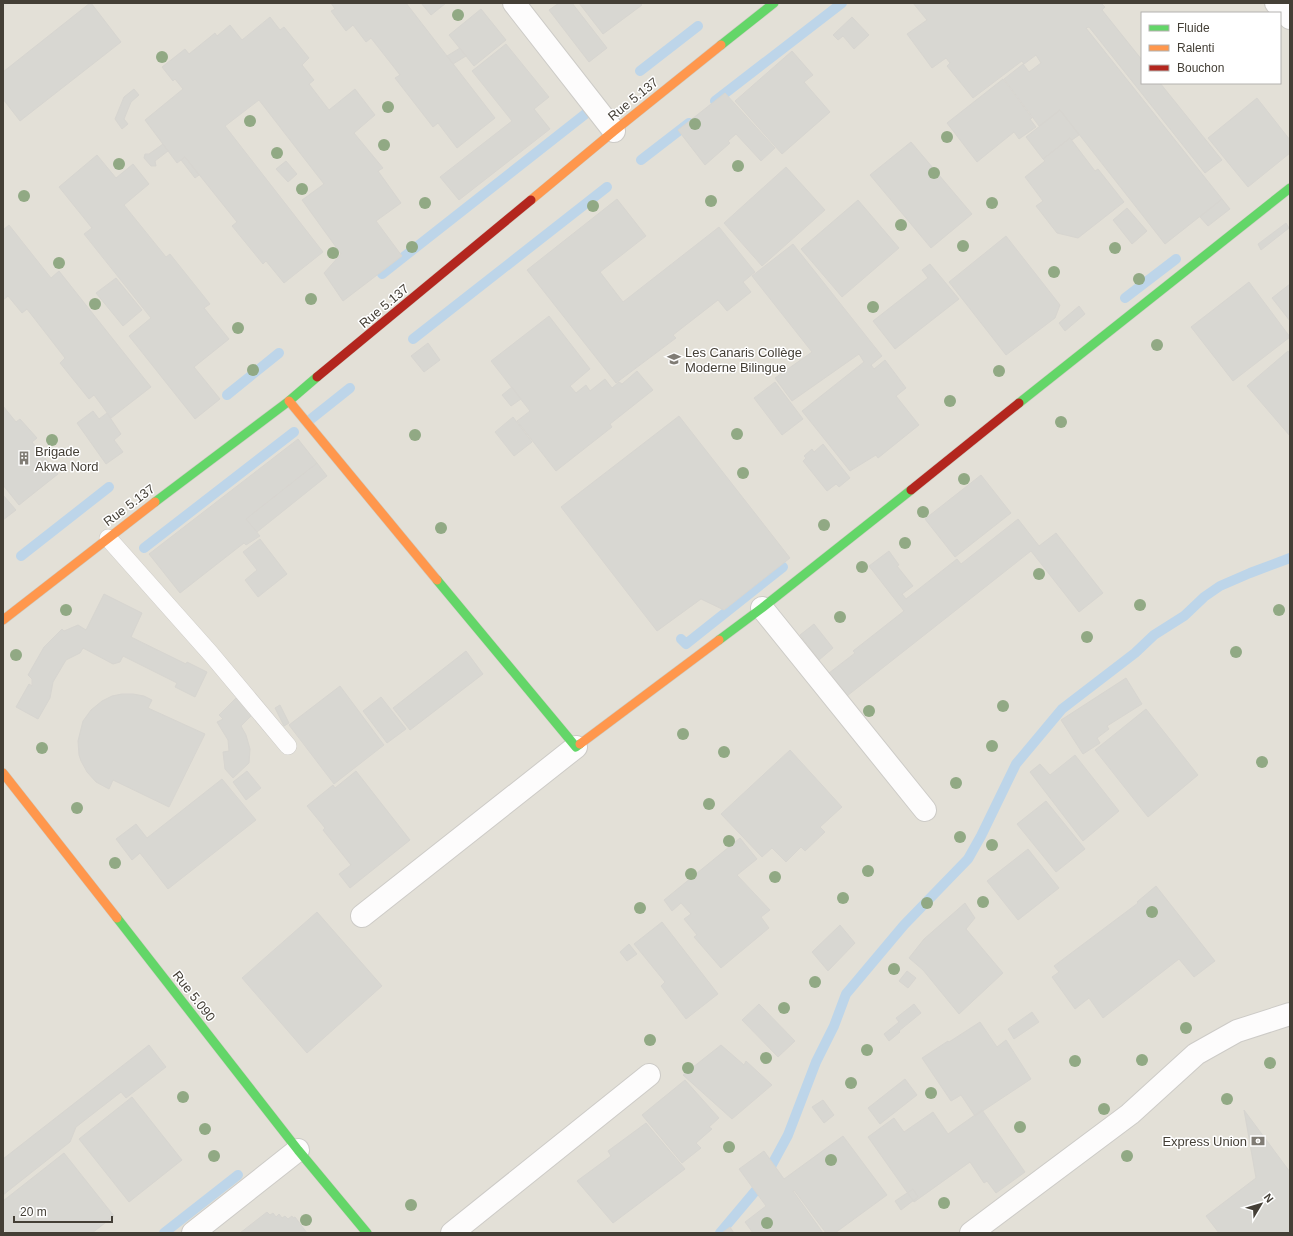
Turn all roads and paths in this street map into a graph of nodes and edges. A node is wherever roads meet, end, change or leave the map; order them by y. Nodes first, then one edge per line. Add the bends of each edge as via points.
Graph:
1 (514, 3) edge
2 (774, 3) edge
3 (1276, 3) edge
4 (1290, 18) edge
5 (614, 131) junction
6 (1290, 188) edge
7 (289, 401) junction
8 (108, 538) junction
9 (762, 608) junction
10 (3, 620) edge
11 (288, 746) dead end
12 (576, 747) junction
13 (3, 773) edge
14 (925, 810) dead end
15 (362, 916) dead end
16 (1290, 1014) edge
17 (649, 1075) dead end
18 (298, 1150) junction
19 (193, 1233) edge
20 (368, 1233) edge
21 (452, 1233) edge
22 (971, 1233) edge

1 - 5 street
2 - 5 street, Rue 5.137
3 - 4 street
5 - 7 street, Rue 5.137
6 - 9 street
7 - 8 street, Rue 5.137
7 - 12 street
8 - 10 street, Rue 5.137
8 - 11 lane
9 - 12 street
9 - 14 street
12 - 15 street
13 - 18 street, Rue 5.090
16 - 22 street via 1237,1031 1196,1054 1130,1114
17 - 21 street
18 - 19 street
18 - 20 street, Rue 5.090

